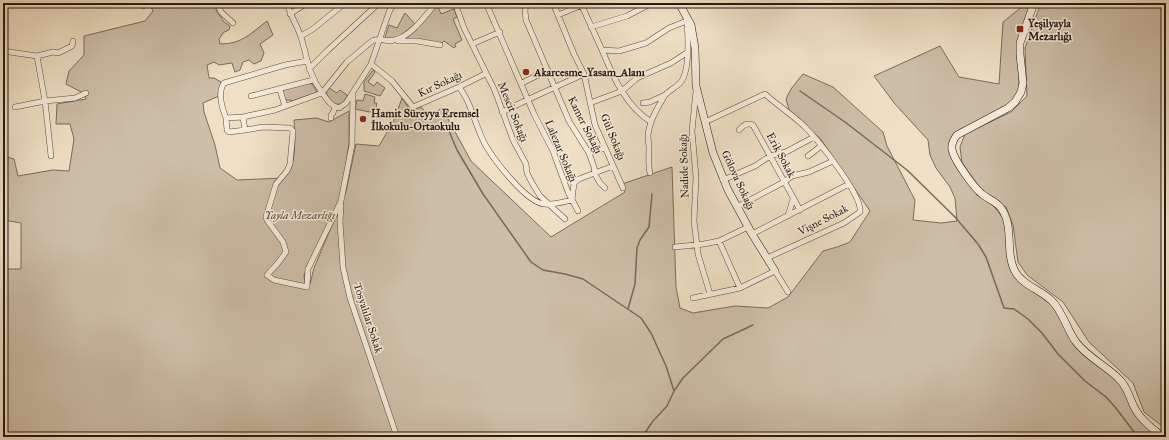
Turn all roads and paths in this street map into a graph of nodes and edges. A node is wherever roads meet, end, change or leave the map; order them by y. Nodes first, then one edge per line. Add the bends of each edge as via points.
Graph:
1 (221, 3) edge
2 (287, 3) edge
3 (307, 3) edge
4 (334, 3) edge
5 (345, 3) edge
6 (379, 3) edge
7 (394, 3) edge
8 (436, 3) edge
9 (455, 3) edge
10 (486, 3) edge
11 (526, 3) edge
12 (553, 3) edge
13 (587, 3) edge
14 (652, 3) edge
15 (679, 3) edge
16 (1034, 3) edge
17 (582, 6) junction
18 (338, 8) junction
19 (290, 14) junction
20 (558, 15) junction
21 (688, 20) junction
22 (233, 23) dead end
23 (591, 27) junction
24 (500, 32) junction
25 (301, 36) junction
26 (380, 39) junction
27 (73, 41) dead end
28 (393, 41) junction
29 (472, 44) junction
30 (440, 46) dead end
31 (602, 50) junction
32 (3, 51) edge
33 (688, 52) junction
34 (37, 56) junction
35 (307, 61) junction
36 (372, 64) junction
37 (309, 69) junction
38 (548, 70) junction
39 (486, 74) junction
40 (584, 74) junction
41 (313, 80) junction
42 (522, 83) junction
43 (696, 86) junction
44 (459, 87) junction
45 (555, 87) junction
46 (280, 90) junction
47 (622, 91) junction
48 (353, 92) junction
49 (86, 93) dead end
50 (322, 93) junction
51 (665, 95) junction
52 (251, 96) dead end
53 (529, 99) junction
54 (45, 101) junction
55 (643, 103) dead end
56 (590, 104) junction
57 (285, 106) junction
58 (15, 107) dead end
59 (335, 107) junction
60 (502, 112) junction
61 (243, 117) junction
62 (226, 118) junction
63 (331, 118) dead end
64 (651, 122) junction
65 (705, 122) junction
66 (245, 130) junction
67 (739, 130) dead end
68 (814, 137) junction
69 (821, 146) junction
70 (605, 148) junction
71 (589, 153) junction
72 (51, 156) dead end
73 (770, 156) junction
74 (808, 156) dead end
75 (833, 161) junction
76 (613, 166) junction
77 (650, 173) dead end
78 (595, 174) junction
79 (723, 180) junction
80 (784, 182) junction
81 (849, 184) junction
82 (605, 188) dead end
83 (623, 188) dead end
84 (793, 199) junction
85 (572, 200) junction
86 (341, 201) junction
87 (548, 203) junction
88 (737, 207) junction
89 (800, 210) junction
90 (578, 211) dead end
91 (788, 216) junction
92 (565, 219) dead end
93 (748, 227) junction
94 (752, 234) junction
95 (719, 241) junction
96 (696, 245) junction
97 (675, 247) dead end
98 (767, 258) junction
99 (775, 271) junction
100 (740, 288) junction
101 (788, 292) dead end
102 (710, 294) junction
103 (693, 298) dead end
104 (397, 437) edge
105 (1163, 437) edge

1 - 22 street via 221,12
2 - 19 street
3 - 19 street
4 - 18 street
5 - 18 street
6 - 37 street
7 - 26 street
8 - 28 street via 407,34
9 - 29 street, Mescit Sokağı
10 - 24 street, Lalezar Sokağı
11 - 38 street, Kamer Sokağı via 526,20
12 - 20 street, Gül Sokağı
13 - 17 street
14 - 23 street via 627,16
15 - 21 main road, Gölova Sokağı
16 - 105 main road via 1020,43 1023,83 1021,92 1008,108 957,135 951,148 976,189 1001,208 1008,223 1012,265 1016,273 1052,301 1077,343 1120,380 1137,413
17 - 20 street
17 - 23 street
18 - 25 street
19 - 25 street
20 - 40 street, Gül Sokağı
21 - 31 street via 669,28 646,43 619,51
21 - 33 street
21 - 43 main road, Gölova Sokağı via 695,48
23 - 31 street
24 - 29 street
24 - 42 street, Lalezar Sokağı
25 - 35 street
26 - 28 street
26 - 36 street
26 - 50 street via 372,40 347,62
27 - 34 street via 72,46 63,51
28 - 30 street via 417,41
29 - 39 street, Mescit Sokağı
31 - 47 street
32 - 34 street
33 - 47 street via 671,63 637,78
33 - 51 street via 682,80
34 - 54 street
35 - 37 street
35 - 62 street via 224,83 221,106
36 - 44 street, Kır Sokağı via 392,81 413,107
36 - 48 street
37 - 41 street
38 - 42 street
38 - 45 street, Kamer Sokağı
39 - 44 street, Kır Sokağı
39 - 60 street, Mescit Sokağı
40 - 45 street
40 - 56 street, Gül Sokağı
41 - 46 street
41 - 50 street
42 - 53 street, Lalezar Sokağı
43 - 65 main road, Gölova Sokağı
43 - 96 street, Nadide Sokağı via 692,131 696,177
44 - 87 street via 485,145 493,156 522,191 532,199
45 - 53 street
45 - 71 street, Kamer Sokağı via 569,121
46 - 52 street
46 - 57 street
47 - 56 street
47 - 64 street via 642,117
48 - 59 street via 343,106
48 - 86 street via 352,145
49 - 54 street via 76,98
50 - 57 street
50 - 59 street
51 - 55 street
51 - 64 street
53 - 60 street
53 - 85 street, Lalezar Sokağı
54 - 58 street
54 - 72 street
56 - 70 street, Gül Sokağı via 594,125
57 - 61 street
59 - 63 street
60 - 87 street, Mescit Sokağı via 532,183
61 - 62 street
61 - 66 street
62 - 66 street via 229,132
64 - 77 street via 648,136
65 - 68 street via 765,94
65 - 79 main road, Gölova Sokağı
66 - 86 street via 263,127 290,128 293,132 290,164 276,184 266,217 283,242 286,252 267,275 274,280 306,288 308,270
67 - 73 street, Erik Sokak via 746,124 753,125
68 - 69 street
68 - 73 street via 786,152
69 - 74 street
69 - 75 street
70 - 71 street
70 - 76 street, Gül Sokağı
71 - 78 street, Kamer Sokağı
73 - 79 street via 755,166
73 - 80 street, Erik Sokak
75 - 80 street via 809,172 792,176
75 - 81 street
76 - 78 street
76 - 83 street, Gül Sokağı
78 - 82 street, Kamer Sokağı
78 - 85 street via 583,177 574,184
79 - 88 main road, Gölova Sokağı
80 - 84 street, Erik Sokak
80 - 88 street
81 - 89 street
81 - 98 street, Vişne Sokak via 861,207 860,212 844,223
84 - 89 street, Erik Sokak
84 - 91 street
85 - 87 street
85 - 90 street, Lalezar Sokağı
86 - 104 street, Tosyalılar Sokak via 343,267 350,298
87 - 92 street, Mescit Sokağı
88 - 93 main road, Gölova Sokağı
89 - 91 street
91 - 94 street
93 - 94 main road, Gölova Sokağı
93 - 95 street
94 - 98 main road, Gölova Sokağı
95 - 96 street
95 - 100 street
96 - 97 street
96 - 102 street, Nadide Sokağı
98 - 99 main road, Gölova Sokağı
99 - 100 street
99 - 101 street, Gölova Sokağı
100 - 102 street
102 - 103 street

